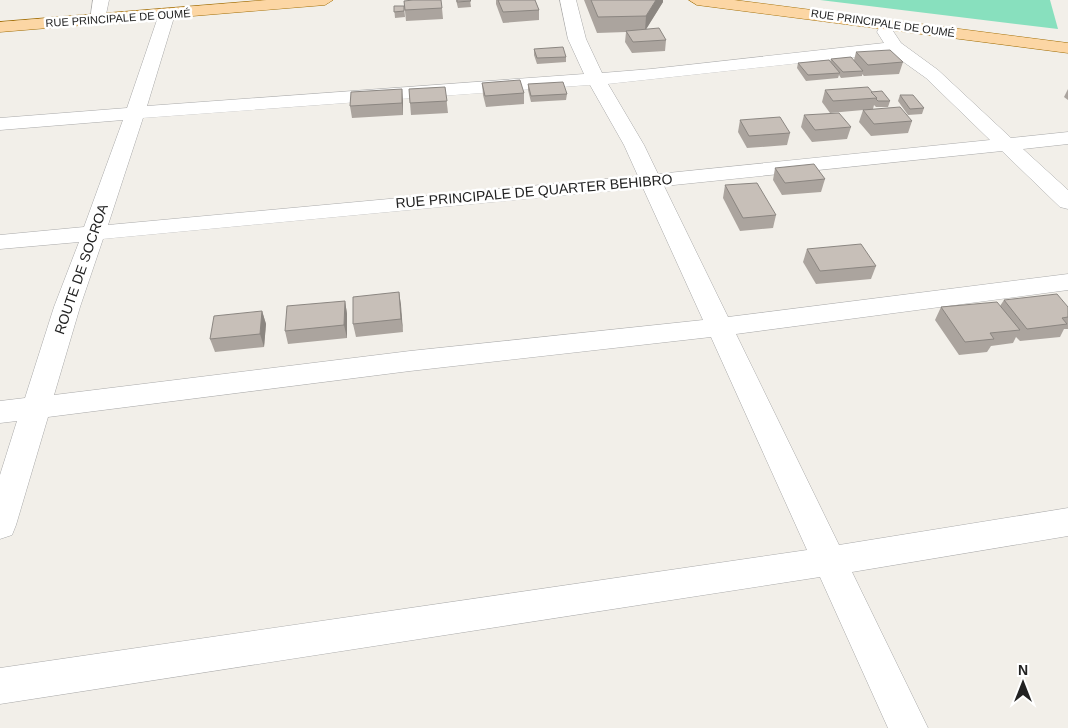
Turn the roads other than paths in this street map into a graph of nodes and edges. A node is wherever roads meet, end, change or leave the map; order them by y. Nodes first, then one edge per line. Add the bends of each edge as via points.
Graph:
1 (102, 0) edge
2 (325, 0) edge
3 (568, 0) edge
4 (697, 0) edge
5 (167, 14) junction
6 (98, 20) junction
7 (882, 23) junction
8 (0, 27) edge
9 (895, 47) junction
10 (1068, 48) edge
11 (594, 78) junction
12 (134, 114) junction
13 (0, 124) edge
14 (1068, 138) edge
15 (1009, 144) junction
16 (651, 181) junction
17 (1068, 202) edge
18 (93, 233) junction
19 (0, 242) edge
20 (1068, 282) edge
21 (721, 326) junction
22 (36, 408) junction
23 (0, 412) edge
24 (1068, 522) edge
25 (0, 525) edge
26 (831, 561) junction
27 (0, 686) edge
28 (908, 728) edge

1 - 6 street
2 - 5 main road, RUE PRINCIPALE DE OUMÉ
3 - 11 street via 578,43
4 - 7 main road, RUE PRINCIPALE DE OUMÉ
5 - 6 main road, RUE PRINCIPALE DE OUMÉ
5 - 12 street, ROUTE DE SOCROA
6 - 8 main road, RUE PRINCIPALE DE OUMÉ
7 - 9 street via 888,40
7 - 10 main road, RUE PRINCIPALE DE OUMÉ
9 - 11 street via 689,72
9 - 15 street via 932,74
11 - 12 street via 276,100
11 - 16 street via 614,107
12 - 13 street
12 - 18 street, ROUTE DE SOCROA
14 - 15 street, RUE PRINCIPALE DE QUARTER BEHIBRO
15 - 16 street, RUE PRINCIPALE DE QUARTER BEHIBRO
15 - 17 street
16 - 18 street, RUE PRINCIPALE DE QUARTER BEHIBRO
16 - 21 street
18 - 19 street, RUE PRINCIPALE DE QUARTER BEHIBRO
18 - 22 street, ROUTE DE SOCROA
20 - 21 street
21 - 22 street via 410,360
21 - 26 street
22 - 23 street
22 - 25 street, ROUTE DE SOCROA
24 - 26 street
26 - 27 street
26 - 28 street

